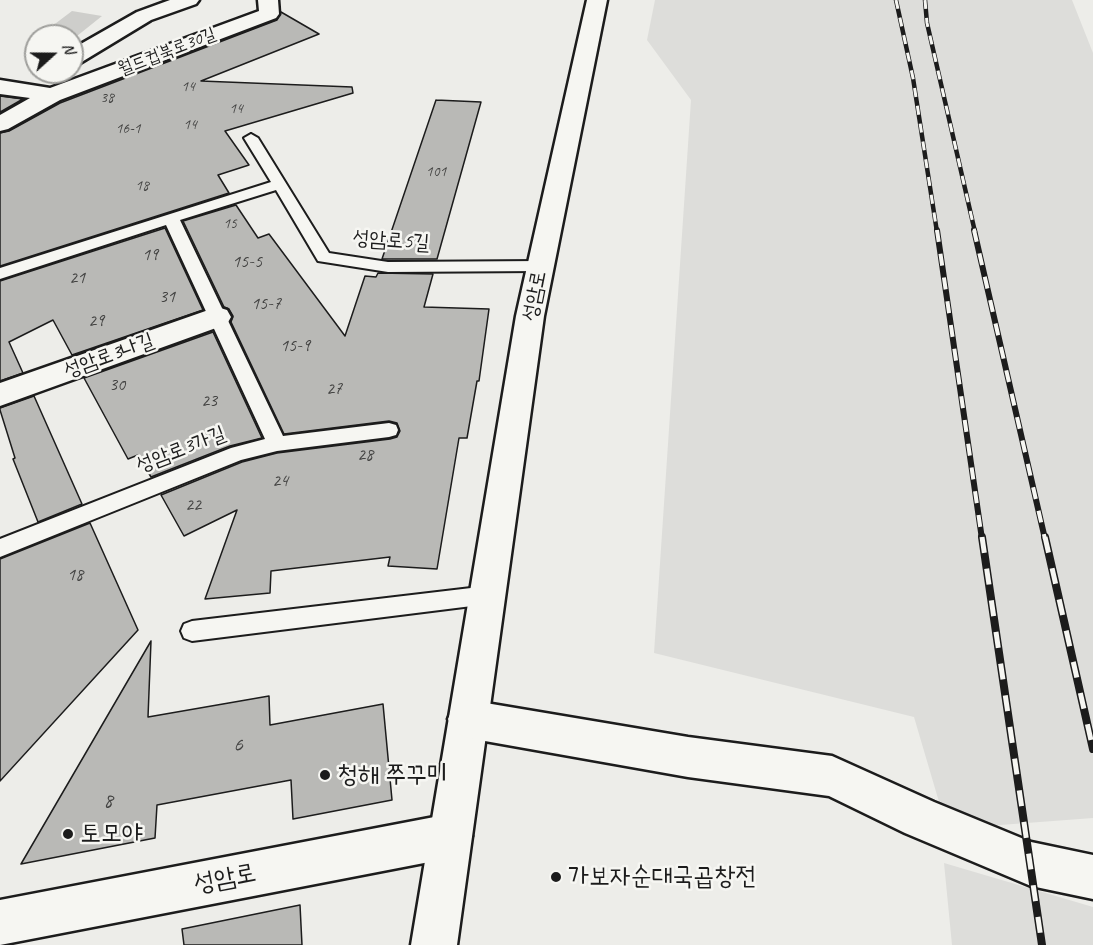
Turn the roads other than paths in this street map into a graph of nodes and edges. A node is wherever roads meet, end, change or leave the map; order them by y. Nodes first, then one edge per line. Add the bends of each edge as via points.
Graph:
1 (189, 0) edge
2 (268, 0) edge
3 (597, 0) edge
4 (84, 51) edge
5 (24, 82) edge
6 (10, 88) edge
7 (52, 95) junction
8 (0, 124) edge
9 (251, 138) dead end
10 (280, 184) junction
11 (171, 218) junction
12 (540, 267) junction
13 (0, 274) edge
14 (217, 317) junction
15 (0, 395) edge
16 (389, 430) dead end
17 (277, 444) junction
18 (0, 548) edge
19 (488, 595) junction
20 (192, 632) dead end
21 (468, 719) junction
22 (450, 836) junction
23 (1093, 877) edge
24 (0, 923) edge
25 (434, 945) edge

1 - 4 main road via 144,16
2 - 7 main road, 월드컵북로30길 via 268,14
3 - 12 main road, 성암로
5 - 6 main road
6 - 7 main road, 월드컵북로30길
7 - 8 main road, 월드컵북로30길
9 - 10 lane, 성암로5길
10 - 11 lane
10 - 12 lane, 성암로5길 via 324,257 388,267
11 - 13 lane
11 - 14 lane
12 - 19 main road, 성암로
14 - 15 main road, 성암로3나길
14 - 17 lane
16 - 17 lane, 성암로3가길
17 - 18 lane, 성암로3가길 via 238,453
19 - 20 lane
19 - 21 main road, 성암로
21 - 22 main road, 성암로
21 - 23 main road via 688,758 832,776 1031,864
22 - 24 main road, 성암로
22 - 25 main road, 성암로

